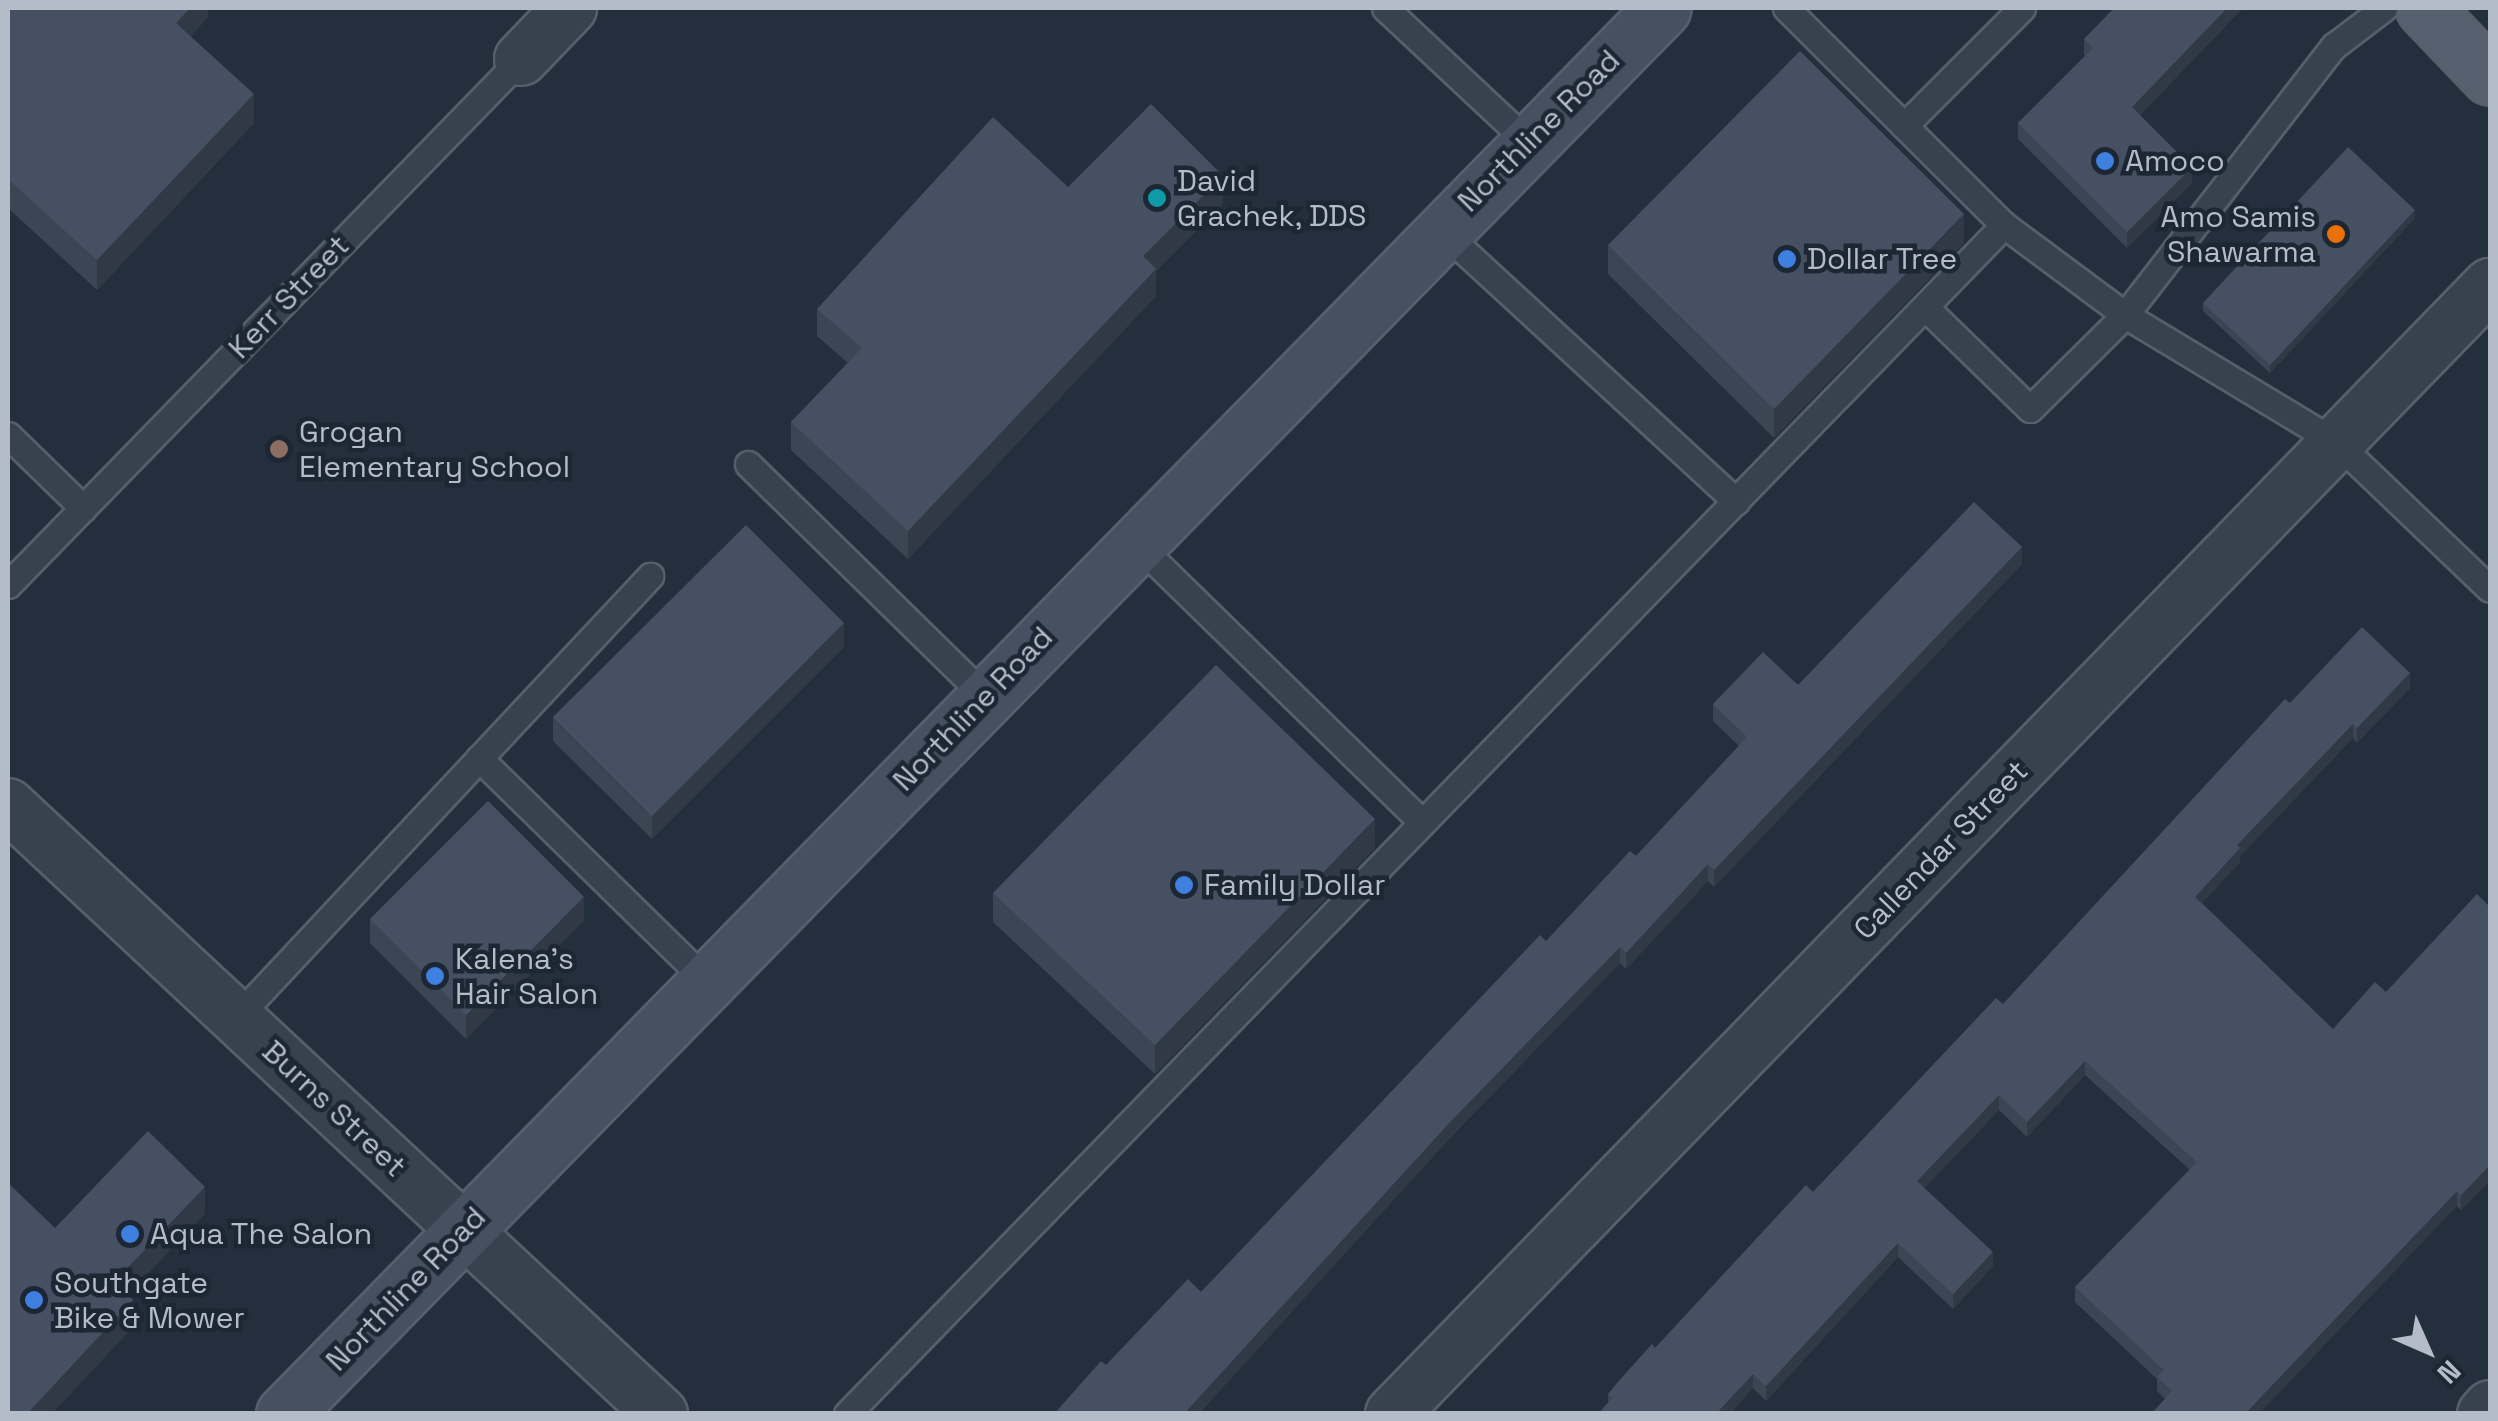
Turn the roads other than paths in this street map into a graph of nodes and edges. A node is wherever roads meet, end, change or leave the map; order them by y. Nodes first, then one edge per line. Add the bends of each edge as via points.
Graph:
1 (570, 8) edge
2 (1385, 8) edge
3 (1663, 8) edge
4 (1786, 8) edge
5 (2022, 8) edge
6 (2384, 8) edge
7 (2424, 8) edge
8 (521, 59) joint
9 (2490, 77) edge
10 (1904, 126) junction
11 (1528, 142) junction
12 (2004, 225) junction
13 (1441, 230) junction
14 (2490, 286) edge
15 (1925, 308) junction
16 (2125, 316) junction
17 (8, 435) edge
18 (2337, 444) junction
19 (748, 464) dead end
20 (1736, 500) junction
21 (83, 508) junction
22 (1136, 543) junction
23 (650, 576) dead end
24 (8, 585) edge
25 (2490, 589) edge
26 (985, 696) junction
27 (478, 758) junction
28 (8, 805) edge
29 (1422, 822) junction
30 (707, 981) junction
31 (236, 1018) junction
32 (464, 1230) junction
33 (2490, 1407) edge
34 (284, 1414) edge
35 (662, 1414) edge
36 (847, 1414) edge
37 (1392, 1414) edge
38 (2484, 1414) edge

1 - 8 street, Kerr Street
2 - 11 lane
3 - 11 main road, Northline Road
4 - 10 lane
5 - 10 lane
6 - 16 lane via 2334,46
7 - 9 main road
8 - 21 lane, Kerr Street
10 - 12 lane
11 - 13 main road, Northline Road
12 - 15 lane
12 - 16 lane
13 - 20 lane
13 - 22 main road, Northline Road
14 - 18 street, Callendar Street
15 - 16 lane via 2030,409
15 - 20 lane
16 - 18 lane
17 - 21 lane
18 - 25 lane
18 - 37 street, Callendar Street
19 - 26 lane
20 - 29 lane
21 - 24 lane, Kerr Street
22 - 26 main road, Northline Road
22 - 29 lane
23 - 27 lane
26 - 30 main road, Northline Road
27 - 30 lane
27 - 31 lane
28 - 31 street, Burns Street
29 - 36 lane
30 - 32 main road, Northline Road
31 - 32 street, Burns Street
32 - 34 main road, Northline Road
32 - 35 street, Burns Street
33 - 38 street

